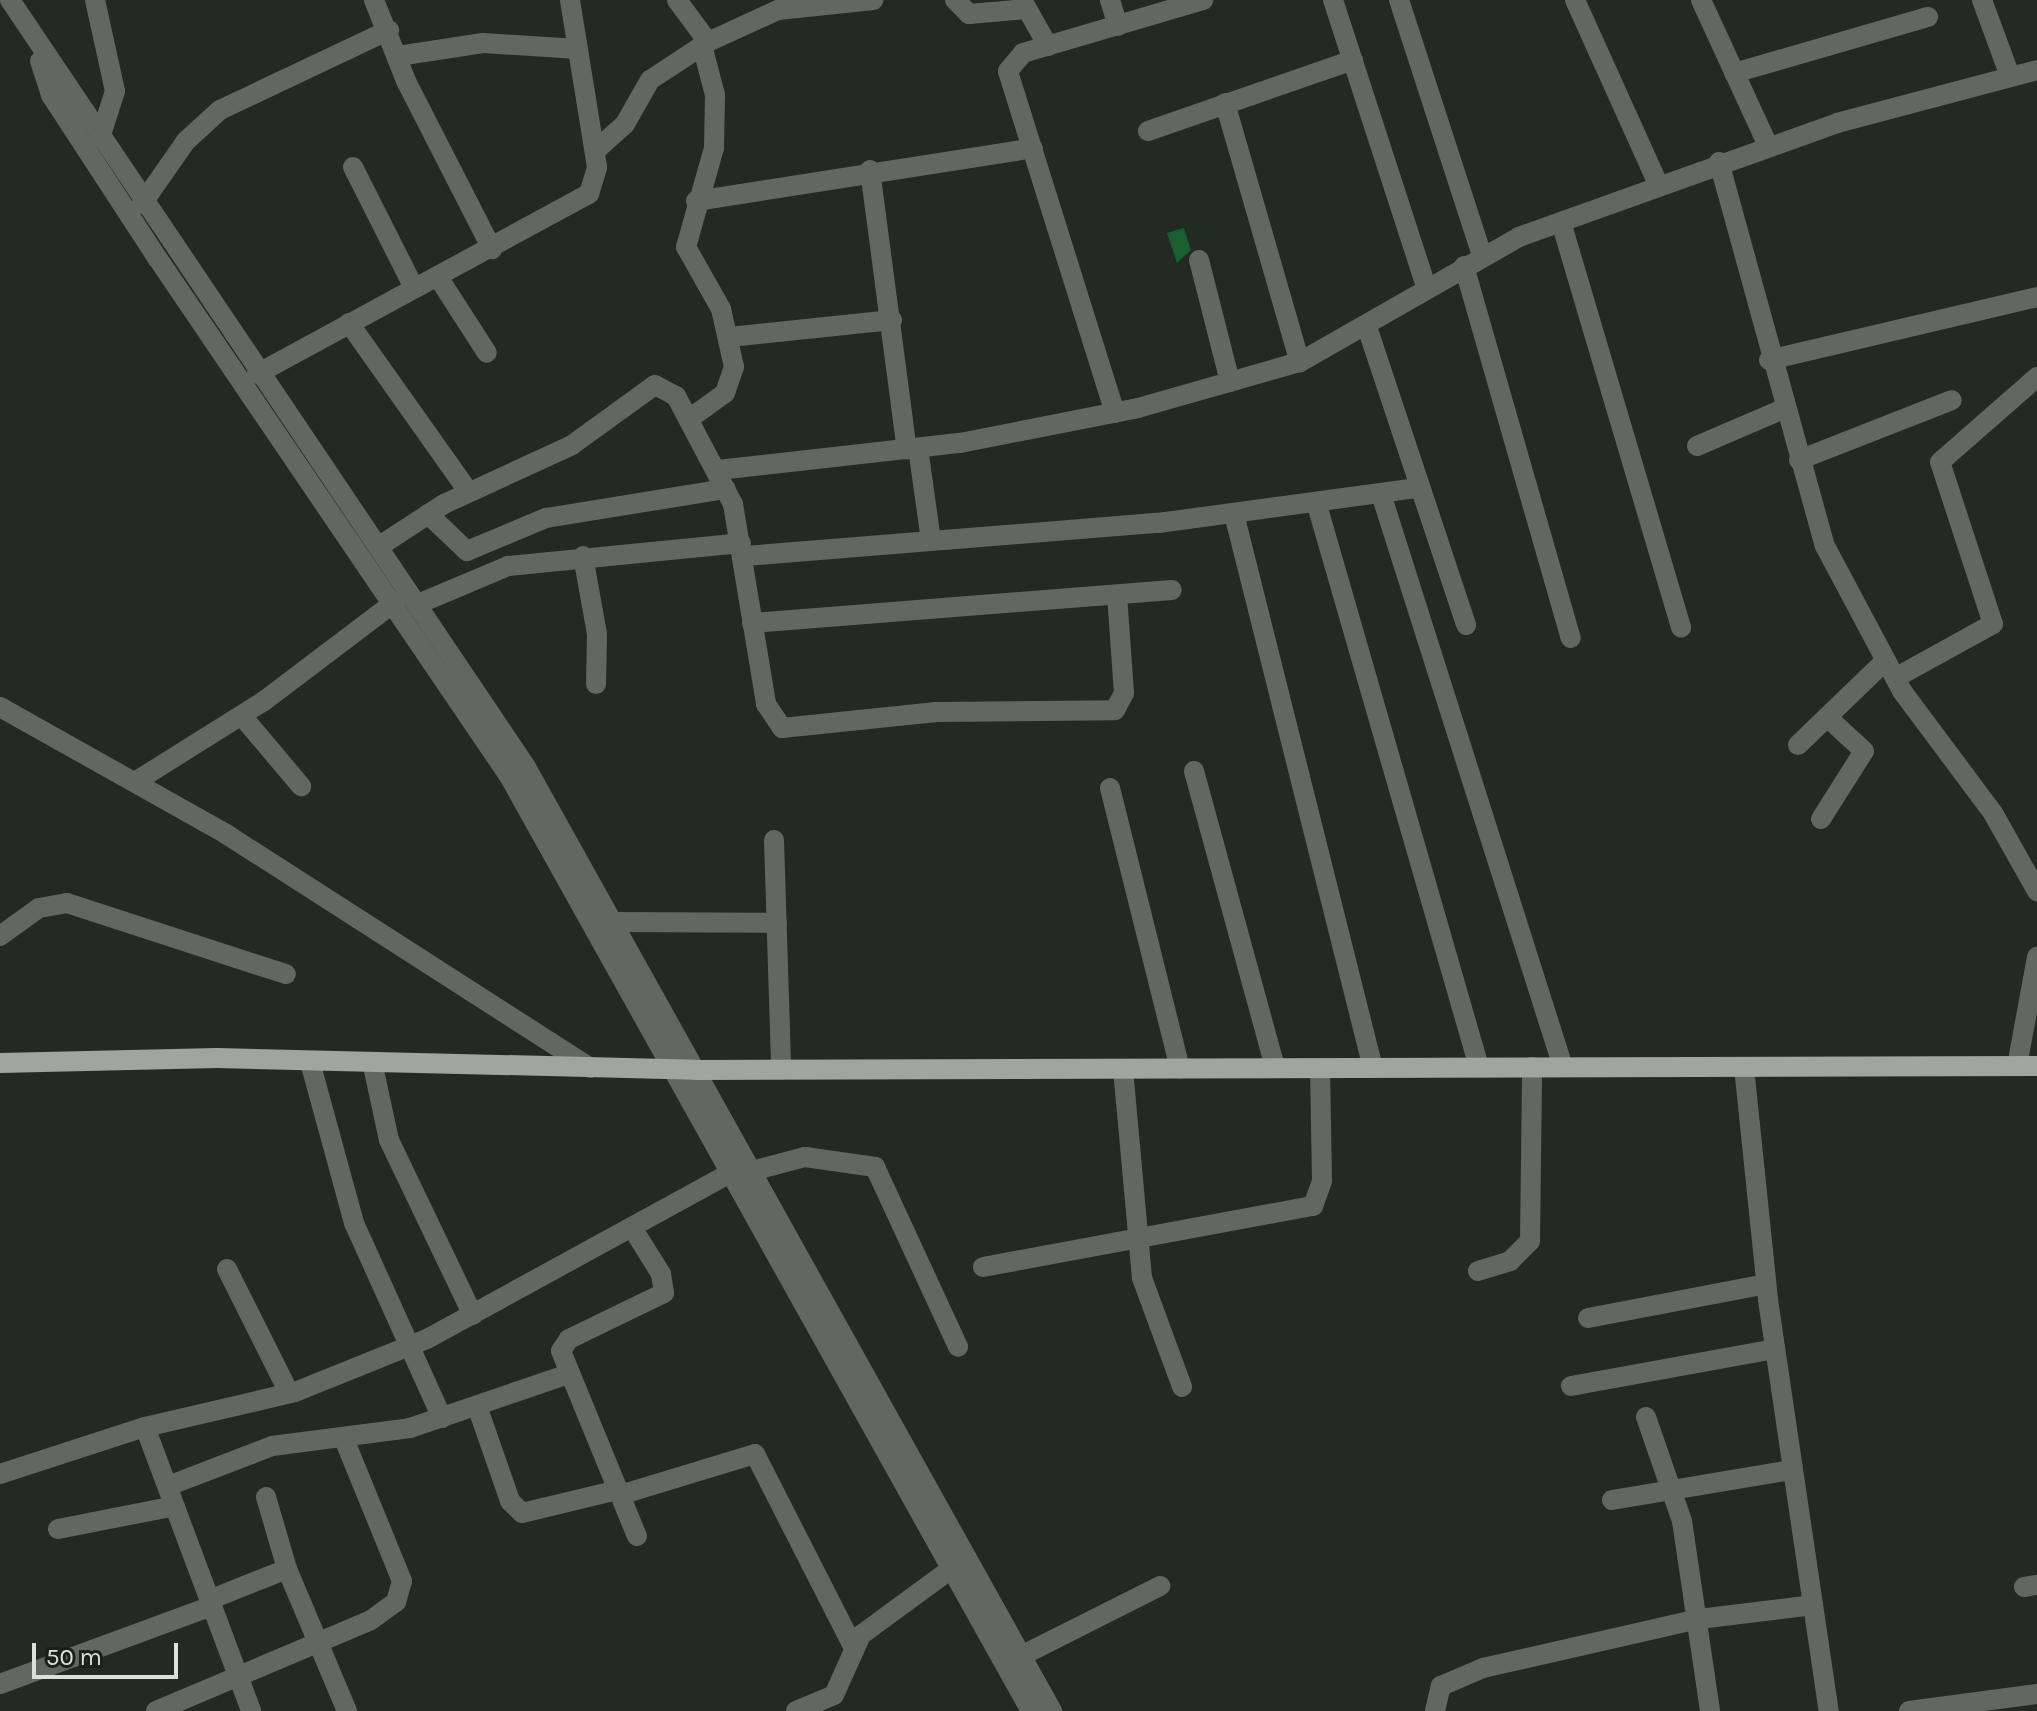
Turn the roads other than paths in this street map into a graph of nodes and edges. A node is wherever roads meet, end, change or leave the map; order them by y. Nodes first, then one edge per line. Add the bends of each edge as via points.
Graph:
1 (10, 0) edge
2 (95, 0) edge
3 (374, 0) edge
4 (570, 0) edge
5 (677, 0) edge
6 (873, 0) edge
7 (955, 0) edge
8 (1110, 0) edge
9 (1203, 0) edge
10 (1333, 0) edge
11 (1399, 0) edge
12 (1575, 0) edge
13 (1701, 0) edge
14 (1982, 0) edge
15 (1025, 4) edge
16 (1928, 17) dead end
17 (1118, 26) junction
18 (389, 30) junction
19 (34, 42) junction
20 (705, 44) junction
21 (1048, 46) junction
22 (578, 49) junction
23 (398, 56) junction
24 (1353, 60) junction
25 (2037, 70) edge
26 (1734, 73) junction
27 (2010, 76) junction
28 (1225, 103) junction
29 (1148, 131) dead end
30 (100, 138) junction
31 (1768, 146) junction
32 (1033, 148) junction
33 (595, 151) junction
34 (1719, 162) junction
35 (353, 167) dead end
36 (870, 170) junction
37 (1658, 184) junction
38 (696, 201) junction
39 (142, 204) junction
40 (1561, 222) junction
41 (492, 249) junction
42 (1199, 260) dead end
43 (1473, 261) junction
44 (438, 277) junction
45 (414, 288) junction
46 (1427, 289) junction
47 (2037, 297) edge
48 (892, 320) junction
49 (349, 323) junction
50 (1367, 327) junction
51 (730, 337) junction
52 (487, 353) dead end
53 (1769, 360) junction
54 (1300, 362) junction
55 (257, 374) junction
56 (2037, 377) edge
57 (1230, 382) junction
58 (1952, 400) dead end
59 (1783, 409) junction
60 (1115, 413) junction
61 (689, 419) junction
62 (1697, 446) dead end
63 (913, 449) junction
64 (1799, 460) junction
65 (722, 479) junction
66 (1418, 488) junction
67 (468, 491) junction
68 (1381, 494) junction
69 (1317, 505) junction
70 (428, 514) junction
71 (1234, 514) junction
72 (931, 540) junction
73 (378, 547) junction
74 (743, 549) junction
75 (583, 556) junction
76 (1172, 590) dead end
77 (1117, 595) junction
78 (395, 602) junction
79 (418, 604) junction
80 (752, 623) junction
81 (1466, 625) dead end
82 (1681, 628) dead end
83 (1571, 638) dead end
84 (1890, 670) junction
85 (596, 684) dead end
86 (0, 707) edge
87 (242, 716) junction
88 (1827, 717) junction
89 (1798, 745) dead end
90 (1194, 771) dead end
91 (138, 780) junction
92 (301, 786) dead end
93 (1110, 788) dead end
94 (1821, 819) dead end
95 (774, 840) dead end
96 (2037, 891) edge
97 (612, 922) junction
98 (777, 923) junction
99 (0, 936) edge
100 (2037, 957) edge
101 (286, 974) dead end
102 (310, 1062) junction
103 (0, 1063) edge
104 (373, 1066) junction
105 (2027, 1066) edge
106 (1479, 1067) junction
107 (1532, 1067) junction
108 (1563, 1067) junction
109 (1744, 1067) junction
110 (590, 1068) junction
111 (1180, 1068) junction
112 (1275, 1068) junction
113 (1320, 1068) junction
114 (1373, 1068) junction
115 (781, 1069) junction
116 (1123, 1069) junction
117 (668, 1070) junction
118 (696, 1070) junction
119 (750, 1167) junction
120 (728, 1174) junction
121 (633, 1229) junction
122 (1136, 1242) junction
123 (983, 1267) dead end
124 (227, 1269) dead end
125 (1478, 1271) dead end
126 (1766, 1284) junction
127 (473, 1315) junction
128 (1588, 1318) dead end
129 (409, 1346) junction
130 (958, 1347) dead end
131 (1775, 1349) junction
132 (569, 1374) junction
133 (1571, 1386) dead end
134 (1182, 1387) dead end
135 (289, 1393) junction
136 (477, 1406) junction
137 (1646, 1417) dead end
138 (442, 1418) junction
139 (145, 1427) junction
140 (345, 1441) junction
141 (1792, 1470) junction
142 (0, 1474) edge
143 (168, 1486) junction
144 (1672, 1488) junction
145 (619, 1492) junction
146 (266, 1497) dead end
147 (1612, 1500) dead end
148 (175, 1506) junction
149 (58, 1529) dead end
150 (637, 1536) dead end
151 (287, 1569) junction
152 (951, 1569) junction
153 (1160, 1586) dead end
154 (210, 1603) junction
155 (1813, 1605) junction
156 (1699, 1619) junction
157 (321, 1643) junction
158 (853, 1646) junction
159 (1021, 1656) junction
160 (239, 1679) junction
161 (0, 1684) edge
162 (2037, 1694) edge
163 (156, 1711) edge
164 (251, 1711) edge
165 (347, 1711) edge
166 (796, 1711) edge
167 (1031, 1711) edge
168 (1052, 1711) edge
169 (1435, 1711) edge
170 (1710, 1711) edge
171 (1829, 1711) edge
172 (1909, 1711) edge

1 - 19 street
2 - 30 street via 115,91
3 - 18 street
4 - 22 street
5 - 20 street
6 - 20 street via 778,10
7 - 15 street via 969,14
8 - 17 street
9 - 17 street
10 - 24 street
11 - 43 street
12 - 37 street
13 - 26 street
14 - 27 street
15 - 21 street
16 - 26 street
17 - 21 street
18 - 23 street
18 - 39 street via 204,122
19 - 30 street
19 - 78 street via 51,95
20 - 33 street via 650,80 625,124
20 - 38 street via 715,123 712,164
21 - 32 street via 1023,53 1008,71
22 - 23 street via 483,43
22 - 33 street
23 - 41 street
24 - 28 street
24 - 46 street
25 - 27 street
26 - 31 street
27 - 31 street
28 - 29 street
28 - 54 street
30 - 39 street
31 - 34 street
32 - 36 street
32 - 60 street
33 - 41 street via 597,181 589,194
34 - 37 street
34 - 53 street
35 - 45 street
36 - 38 street
36 - 48 street
37 - 40 street
38 - 51 street via 685,231 688,259
39 - 55 street
40 - 43 street
40 - 82 street
41 - 44 street
42 - 57 street
43 - 46 street
43 - 83 street
44 - 45 street
44 - 52 street
45 - 49 street
46 - 50 street
47 - 53 street
48 - 51 street
48 - 63 street
49 - 55 street
49 - 67 street
50 - 54 street
50 - 66 street
51 - 61 street via 732,382 714,405
53 - 59 street
54 - 57 street
55 - 73 street
56 - 84 street via 1940,462 1993,624
57 - 60 street
58 - 64 street
59 - 62 street
59 - 64 street
60 - 63 street
61 - 65 street
61 - 67 street via 676,396 648,387 572,445
63 - 65 street
63 - 72 street
64 - 84 street via 1825,546
65 - 70 street via 546,518 467,551
65 - 74 street
66 - 68 street
66 - 81 street
67 - 70 street
68 - 69 street
68 - 108 street
69 - 71 street
69 - 106 street
70 - 73 street
71 - 72 street
71 - 114 street
72 - 74 street
73 - 79 street
74 - 75 street
74 - 80 street
75 - 79 street via 508,566
75 - 85 street via 597,634
76 - 77 street
77 - 80 street
77 - 80 street via 1124,693 1115,710 1101,714 936,712 782,728 768,716
78 - 87 street
78 - 117 street via 509,776
79 - 97 street via 526,767
84 - 88 street
84 - 96 street via 1993,813
86 - 91 street
87 - 91 street
87 - 92 street
88 - 89 street
88 - 94 street via 1864,751
90 - 112 street
91 - 110 street
93 - 111 street
95 - 98 street
97 - 98 street
97 - 118 street
98 - 115 street
99 - 101 street via 39,908 67,903
100 - 105 street
102 - 103 main road
102 - 104 main road
102 - 129 street via 349,1208
104 - 110 main road
104 - 127 street via 389,1140
105 - 109 main road
106 - 107 main road
106 - 114 main road
107 - 108 main road
107 - 125 street via 1530,1241 1510,1261
108 - 109 main road
109 - 126 street
110 - 117 main road
111 - 112 main road
111 - 116 main road
112 - 113 main road
113 - 114 main road
113 - 122 street via 1322,1181 1313,1206
115 - 116 main road
115 - 118 main road
116 - 122 street
117 - 118 main road
117 - 120 street
118 - 119 street
119 - 120 street
119 - 130 street via 805,1157 875,1167
119 - 159 street
120 - 121 street
120 - 152 street
121 - 127 street
121 - 132 street via 661,1274 664,1293 569,1339 561,1351
122 - 123 street
122 - 134 street
124 - 135 street
126 - 128 street
126 - 131 street
127 - 129 street
129 - 135 street
129 - 138 street
131 - 133 street
131 - 141 street
132 - 136 street
132 - 145 street
135 - 139 street
136 - 138 street
136 - 145 street via 510,1501 522,1513
137 - 144 street
138 - 140 street
139 - 142 street
139 - 143 street
140 - 143 street via 272,1446
140 - 157 street via 401,1591 386,1611
141 - 144 street
141 - 155 street
143 - 148 street
144 - 147 street
144 - 156 street
145 - 150 street
145 - 158 street via 755,1454
146 - 151 street
148 - 149 street
148 - 154 street
151 - 154 street
151 - 157 street
152 - 158 street via 875,1620
152 - 167 street
153 - 159 street
154 - 160 street
154 - 161 street
155 - 156 street
155 - 171 street
156 - 169 street via 1483,1668 1441,1686
156 - 170 street
157 - 160 street
157 - 165 street
158 - 166 street via 842,1687
159 - 168 street
160 - 163 street
160 - 164 street
162 - 172 street

